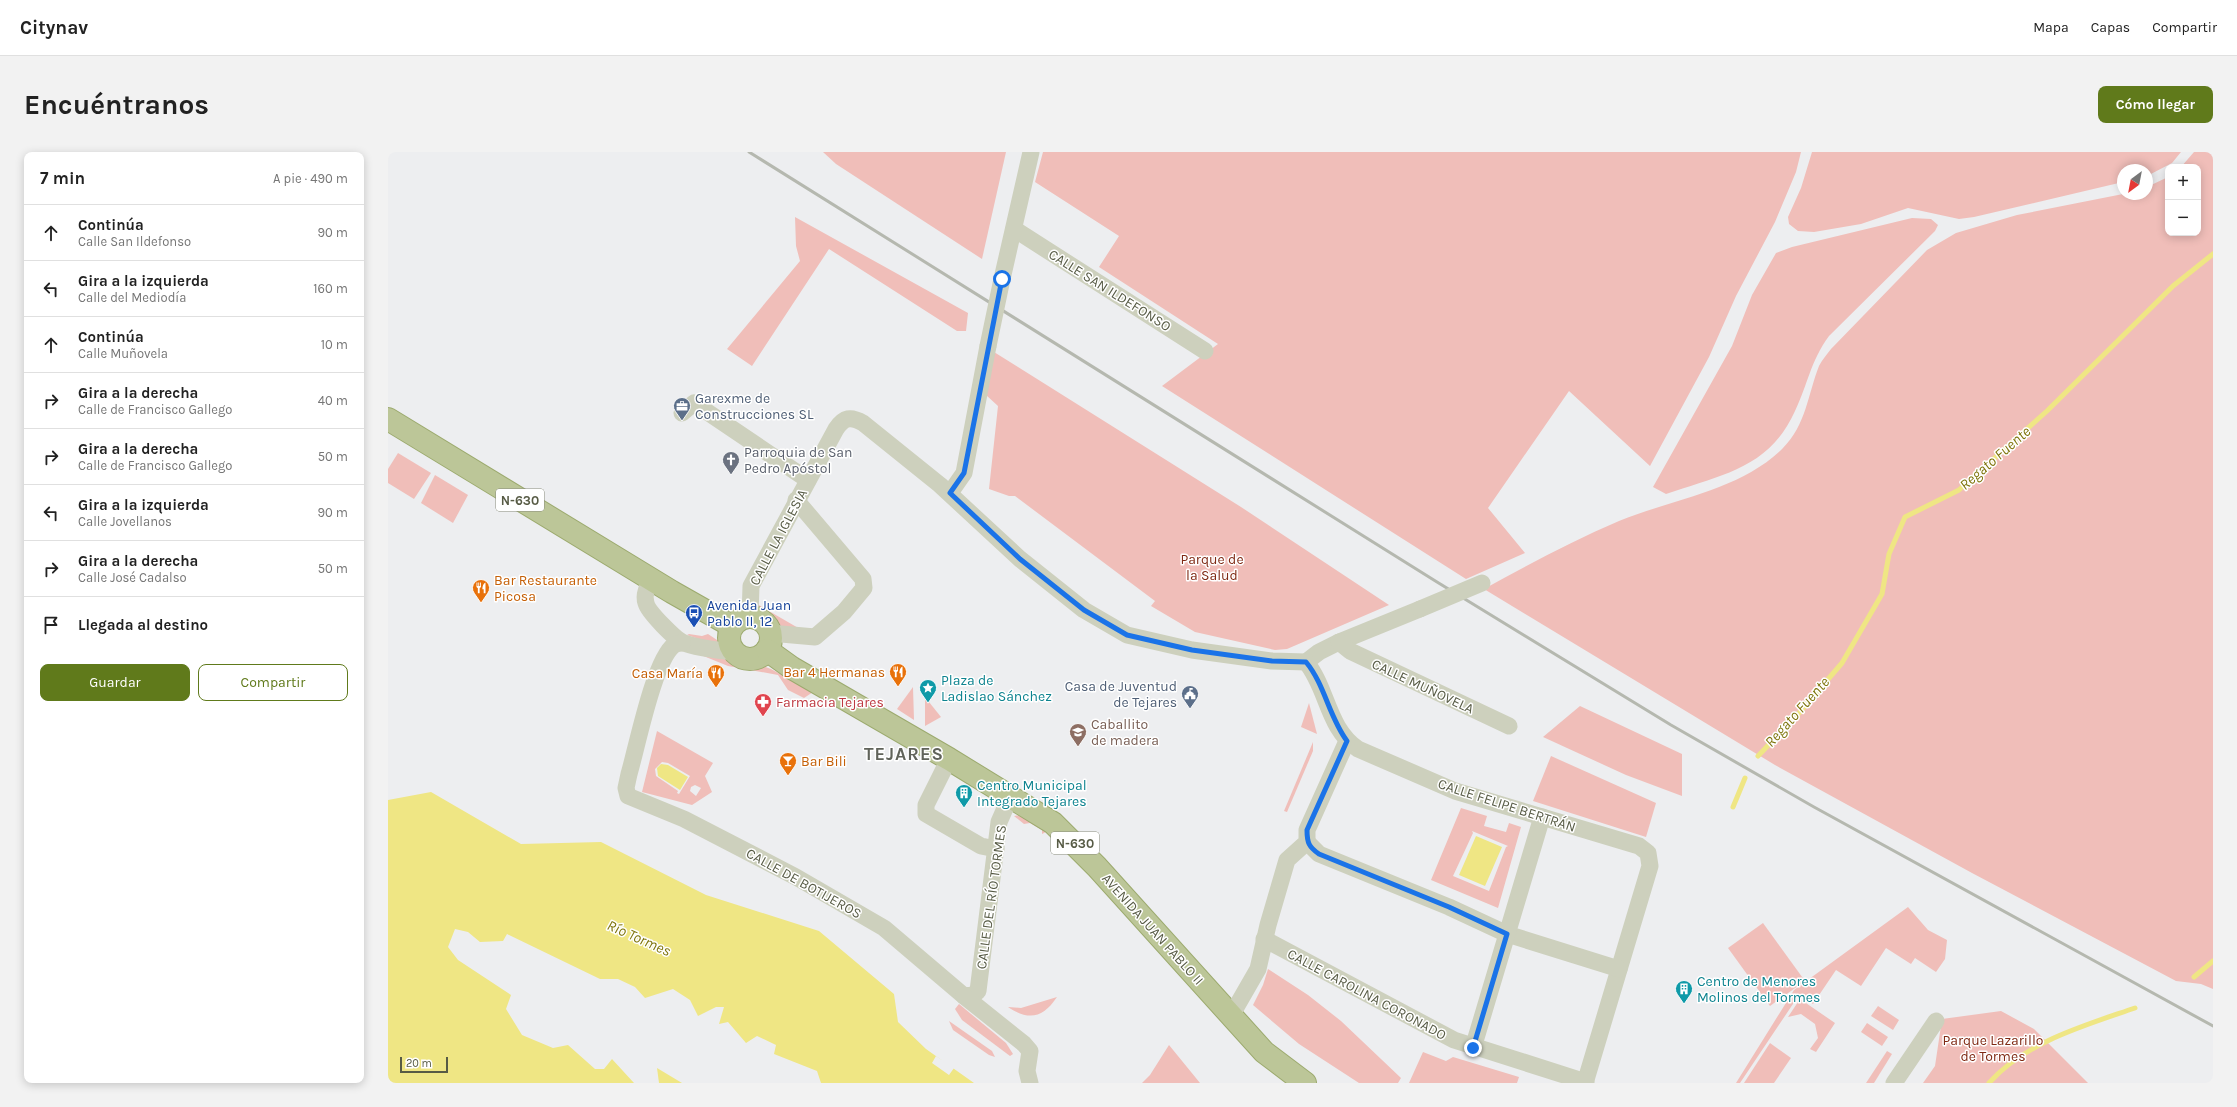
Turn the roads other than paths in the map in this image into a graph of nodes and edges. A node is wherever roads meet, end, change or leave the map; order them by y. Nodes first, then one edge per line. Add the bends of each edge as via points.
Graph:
1 (1031, 152) edge
2 (1014, 230) junction
3 (1205, 351) dead end
4 (682, 413) dead end
5 (388, 419) edge
6 (808, 480) junction
7 (950, 493) junction
8 (796, 500) junction
9 (652, 580) junction
10 (1482, 583) dead end
11 (741, 622) junction
12 (768, 642) junction
13 (1339, 642) junction
14 (682, 643) junction
15 (734, 652) junction
16 (1306, 662) junction
17 (1509, 726) dead end
18 (1347, 741) junction
19 (949, 759) junction
20 (1010, 797) junction
21 (1542, 817) junction
22 (1307, 842) junction
23 (996, 849) junction
24 (1507, 934) junction
25 (1264, 939) junction
26 (1619, 969) junction
27 (968, 995) junction
28 (1231, 1016) junction
29 (1936, 1022) dead end
30 (1473, 1048) junction
31 (1586, 1082) edge
32 (1030, 1083) edge
33 (1306, 1083) edge
34 (1894, 1083) edge

1 - 2 street
2 - 3 street, CALLE SAN ILDEFONSO
2 - 7 street, bridge via 988,346 964,473
4 - 6 street via 694,403
5 - 9 highway, N-630
6 - 7 street, CALLE LA IGLESIA via 836,429 845,419 856,418
6 - 8 street, CALLE LA IGLESIA
7 - 16 street via 1020,559 1084,610 1127,635 1175,647 1272,661
8 - 11 street, CALLE LA IGLESIA via 751,586
8 - 12 street via 863,579 864,588 844,612 820,634 808,638 793,636
9 - 11 highway, AVENIDA JUAN PABLO II / N-630
9 - 14 street via 646,591 646,603
10 - 13 street, bridge
11 - 12 highway, AVENIDA JUAN PABLO II / N-630 via 763,622
11 - 15 highway via 729,639
12 - 15 highway via 759,657 746,658
12 - 19 highway, AVENIDA JUAN PABLO II / N-630 via 792,668
13 - 16 street
13 - 17 street, CALLE MUÑOVELA via 1350,651
14 - 15 street via 709,650
14 - 27 street, CALLE DE BOTIJEROS via 674,645 658,671 629,774 626,788 628,796 684,819 796,877 884,928
16 - 18 street via 1313,671 1335,724
18 - 21 street, CALLE FELIPE BERTRÁN via 1358,749 1455,790
18 - 22 street via 1307,830
19 - 20 highway, AVENIDA JUAN PABLO II / N-630
19 - 23 street via 926,806 926,814 981,846
20 - 23 street, CALLE DEL RÍO TORMES via 999,822
20 - 28 highway, AVENIDA JUAN PABLO II / N-630 via 1066,833
21 - 24 street
21 - 26 street, CALLE FELIPE BERTRÁN via 1639,846 1648,853 1650,866
22 - 24 street via 1319,854 1449,907
22 - 25 street via 1287,860
23 - 27 street, CALLE DEL RÍO TORMES via 978,991
24 - 26 street
24 - 30 street
25 - 28 street via 1258,969
25 - 30 street, CALLE CAROLINA CORONADO
26 - 31 street
27 - 32 street, CALLE DE BOTIJEROS via 1030,1051 1027,1071
28 - 33 highway, AVENIDA JUAN PABLO II / N-630 via 1264,1052
29 - 34 street
30 - 31 street, CALLE CAROLINA CORONADO

